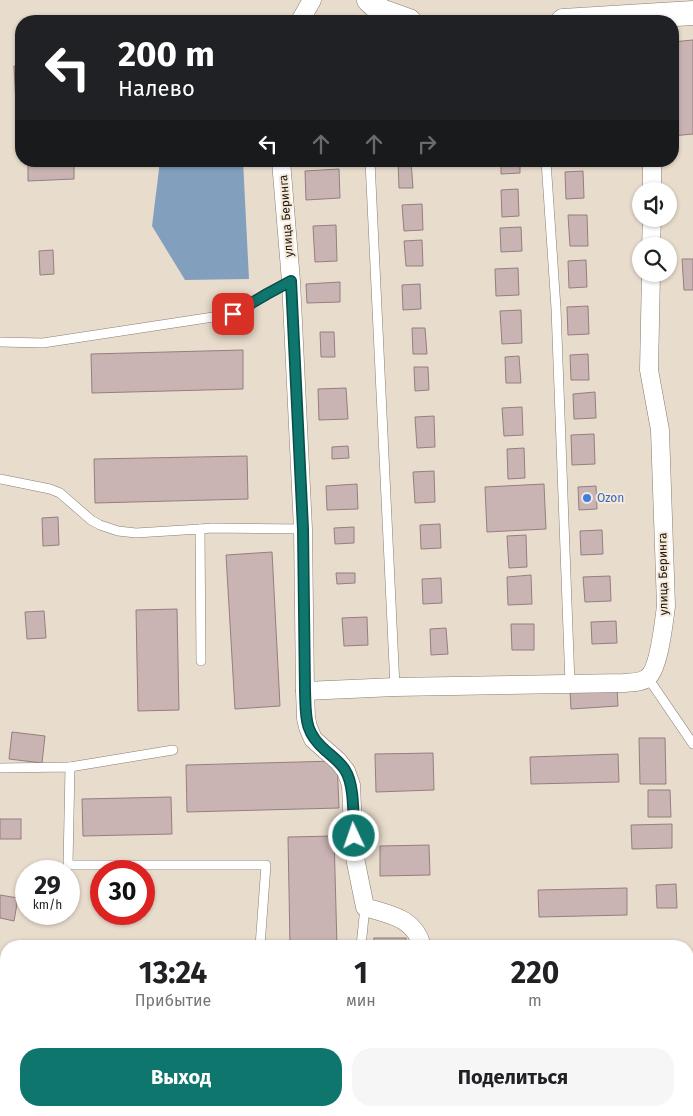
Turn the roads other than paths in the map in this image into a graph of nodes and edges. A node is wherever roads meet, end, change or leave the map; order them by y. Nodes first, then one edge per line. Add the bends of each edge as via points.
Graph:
1 (312, 0) edge
2 (376, 11) edge
3 (693, 12) edge
4 (303, 15) edge
5 (390, 15) edge
6 (646, 15) edge
7 (282, 167) edge
8 (370, 167) edge
9 (546, 167) edge
10 (652, 167) edge
11 (652, 182) edge
12 (291, 281) junction
13 (651, 282) edge
14 (0, 342) edge
15 (0, 479) edge
16 (200, 529) junction
17 (303, 529) junction
18 (201, 661) dead end
19 (648, 678) junction
20 (570, 684) junction
21 (395, 687) junction
22 (305, 691) junction
23 (693, 744) edge
24 (173, 750) dead end
25 (70, 767) junction
26 (0, 768) edge
27 (364, 907) junction
28 (260, 940) edge
29 (361, 940) edge
30 (420, 940) edge

1 - 4 street
2 - 5 street
3 - 6 street
7 - 12 street, улица Беринга
8 - 21 lane
9 - 20 lane via 556,308
10 - 11 street
12 - 14 lane via 233,314 43,343
12 - 17 street, улица Беринга
13 - 19 street, улица Беринга via 649,370 660,430 666,606 654,668
15 - 16 lane via 55,491 92,520 118,532 136,534
16 - 17 lane
16 - 18 lane
17 - 22 street, улица Беринга
19 - 20 street via 638,682
19 - 23 lane
20 - 21 street
21 - 22 street
22 - 27 street, улица Беринга via 306,718 313,739 338,761 351,785 354,853
24 - 25 lane
25 - 26 lane
25 - 28 lane via 68,865 266,865
27 - 29 lane
27 - 30 street via 408,923

